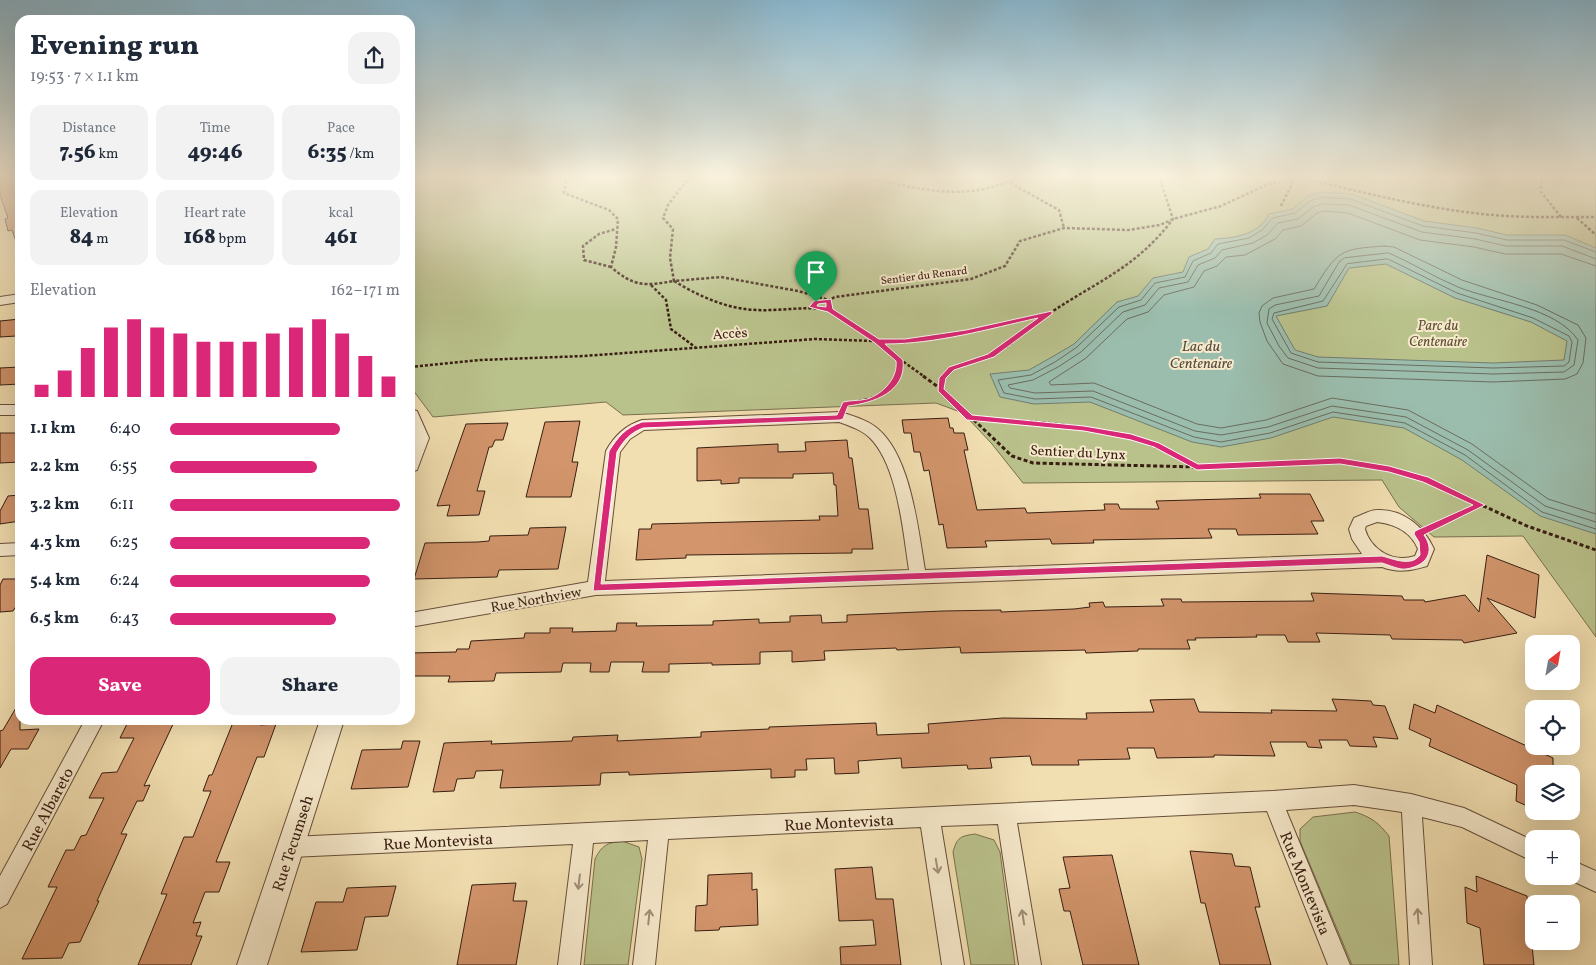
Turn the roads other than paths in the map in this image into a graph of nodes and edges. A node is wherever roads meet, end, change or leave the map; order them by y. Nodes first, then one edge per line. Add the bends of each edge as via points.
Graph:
1 (15, 299) edge
2 (0, 301) edge
3 (0, 410) edge
4 (15, 410) edge
5 (415, 428) edge
6 (415, 450) edge
7 (15, 549) edge
8 (0, 550) edge
9 (1382, 560) junction
10 (918, 577) junction
11 (596, 588) junction
12 (415, 619) edge
13 (92, 725) edge
14 (330, 725) edge
15 (1273, 801) junction
16 (1411, 804) junction
17 (1006, 814) junction
18 (929, 818) junction
19 (659, 830) junction
20 (584, 834) junction
21 (291, 847) junction
22 (1525, 848) edge
23 (1580, 874) edge
24 (1596, 882) edge
25 (0, 897) edge
26 (252, 965) edge
27 (569, 965) edge
28 (644, 965) edge
29 (953, 965) edge
30 (1030, 965) edge
31 (1339, 965) edge
32 (1421, 965) edge

1 - 2 street
3 - 4 street
5 - 6 street via 419,438
7 - 8 street
9 - 9 street, Rue Northview via 1363,545 1357,528 1360,522 1376,516 1387,516 1409,526 1426,549 1421,561 1405,566
9 - 10 street, Rue Northview
10 - 11 street, Rue Northview
10 - 11 street via 900,482 880,440 860,423 840,418 642,425 631,430 613,451
11 - 12 street, Rue Northview
13 - 25 street, Rue Albareto
14 - 21 street, Rue Tecumseh
15 - 16 street, Rue Montevista via 1354,795
15 - 17 street, Rue Montevista
15 - 31 street, Rue Montevista
16 - 22 street, Rue Montevista via 1464,818
32 -> 16 street
17 - 18 street, Rue Montevista
30 -> 17 street
18 - 19 street, Rue Montevista
18 -> 29 street
19 - 20 street, Rue Montevista
28 -> 19 street
20 - 21 street, Rue Montevista
20 -> 27 street
21 - 26 street, Rue Tecumseh
23 - 24 street

